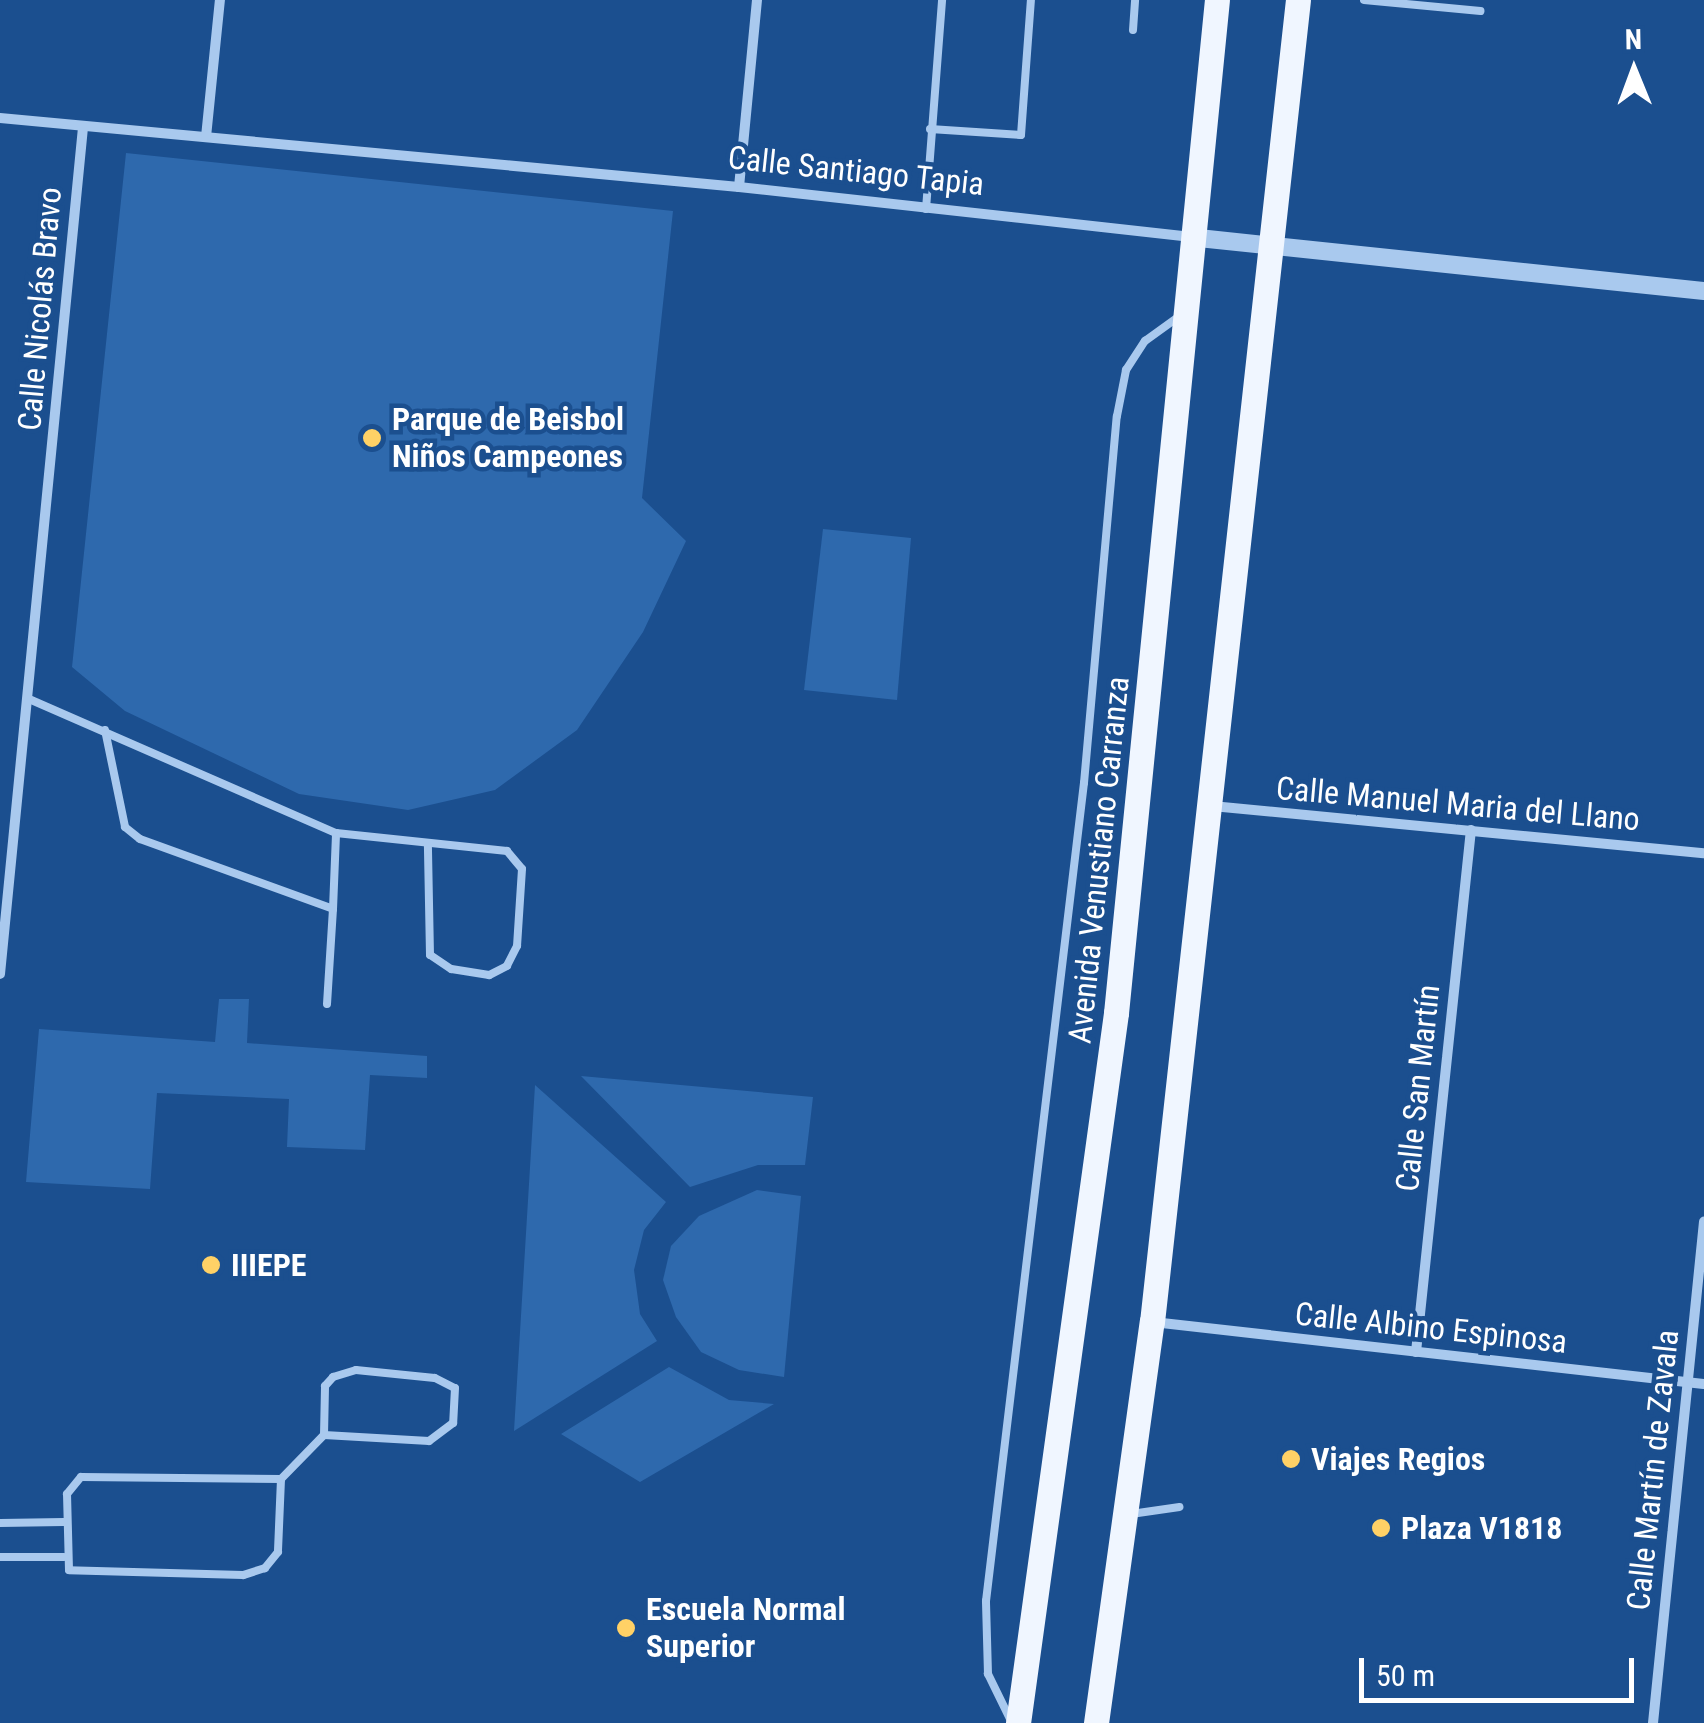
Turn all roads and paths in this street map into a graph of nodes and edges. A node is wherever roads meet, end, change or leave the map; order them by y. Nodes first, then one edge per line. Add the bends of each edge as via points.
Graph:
1 (220, 0) edge
2 (757, 0) edge
3 (942, 0) edge
4 (1032, 0) edge
5 (1135, 0) edge
6 (1217, 0) edge
7 (1298, 0) edge
8 (1364, 0) edge
9 (1480, 11) dead end
10 (1133, 30) dead end
11 (0, 118) edge
12 (83, 127) junction
13 (930, 129) junction
14 (1021, 135) junction
15 (1035, 136) dead end
16 (206, 137) junction
17 (738, 187) junction
18 (926, 209) junction
19 (1189, 237) junction
20 (1272, 246) junction
21 (1704, 291) edge
22 (1184, 312) junction
23 (29, 699) junction
24 (106, 730) junction
25 (1208, 806) junction
26 (1470, 830) junction
27 (336, 834) junction
28 (428, 846) junction
29 (1704, 853) edge
30 (333, 909) junction
31 (0, 974) edge
32 (327, 1004) dead end
33 (1704, 1222) edge
34 (1152, 1322) junction
35 (1416, 1352) junction
36 (1686, 1382) junction
37 (1704, 1384) edge
38 (324, 1435) junction
39 (281, 1479) junction
40 (1179, 1507) dead end
41 (1126, 1515) junction
42 (64, 1522) junction
43 (0, 1523) edge
44 (64, 1556) junction
45 (0, 1557) edge
46 (1015, 1723) edge
47 (1096, 1723) edge
48 (1653, 1723) edge

1 - 16 street
2 - 17 street
3 - 13 lane
4 - 14 lane
5 - 10 lane
6 - 19 main road, Avenida Venustiano Carranza
7 - 20 main road
8 - 9 lane
11 - 12 street, Calle Santiago Tapia
12 - 16 street, Calle Santiago Tapia
12 - 23 street, Calle Nicolás Bravo
13 - 14 lane
13 - 18 lane
14 - 15 lane
16 - 17 street, Calle Santiago Tapia
17 - 18 street, Calle Santiago Tapia
18 - 19 street, Calle Santiago Tapia
19 - 20 street, Calle Santiago Tapia
19 - 22 main road, Avenida Venustiano Carranza
20 - 21 street, Calle Santiago Tapia
20 - 25 main road
22 - 46 main road, Avenida Venustiano Carranza via 1116,1013
22 - 46 lane via 1145,341 1126,370 1117,416 1084,783 986,1601 988,1674
23 - 24 lane
23 - 31 street, Calle Nicolás Bravo
24 - 27 lane
24 - 30 lane via 125,827 140,839
25 - 26 street, Calle Manuel Maria del Llano
25 - 34 main road
26 - 29 street, Calle Manuel Maria del Llano
26 - 35 street, Calle San Martín
27 - 28 lane
27 - 30 lane
28 - 28 lane via 498,847 517,856 517,946 507,966 489,975 451,969 430,955
30 - 32 lane
33 - 36 street, Calle Martín de Zavala
34 - 35 street, Calle Albino Espinosa
34 - 41 main road
35 - 36 street, Calle Albino Espinosa
36 - 37 street, Calle Albino Espinosa
36 - 48 street, Calle Martín de Zavala
38 - 38 lane via 429,1441 453,1422 455,1388 435,1378 345,1372 325,1386
38 - 39 lane
39 - 42 lane via 81,1477 67,1494
39 - 44 lane via 278,1552 265,1568 229,1576 76,1573
40 - 41 lane
41 - 47 main road
42 - 43 lane
42 - 44 lane
44 - 45 lane

